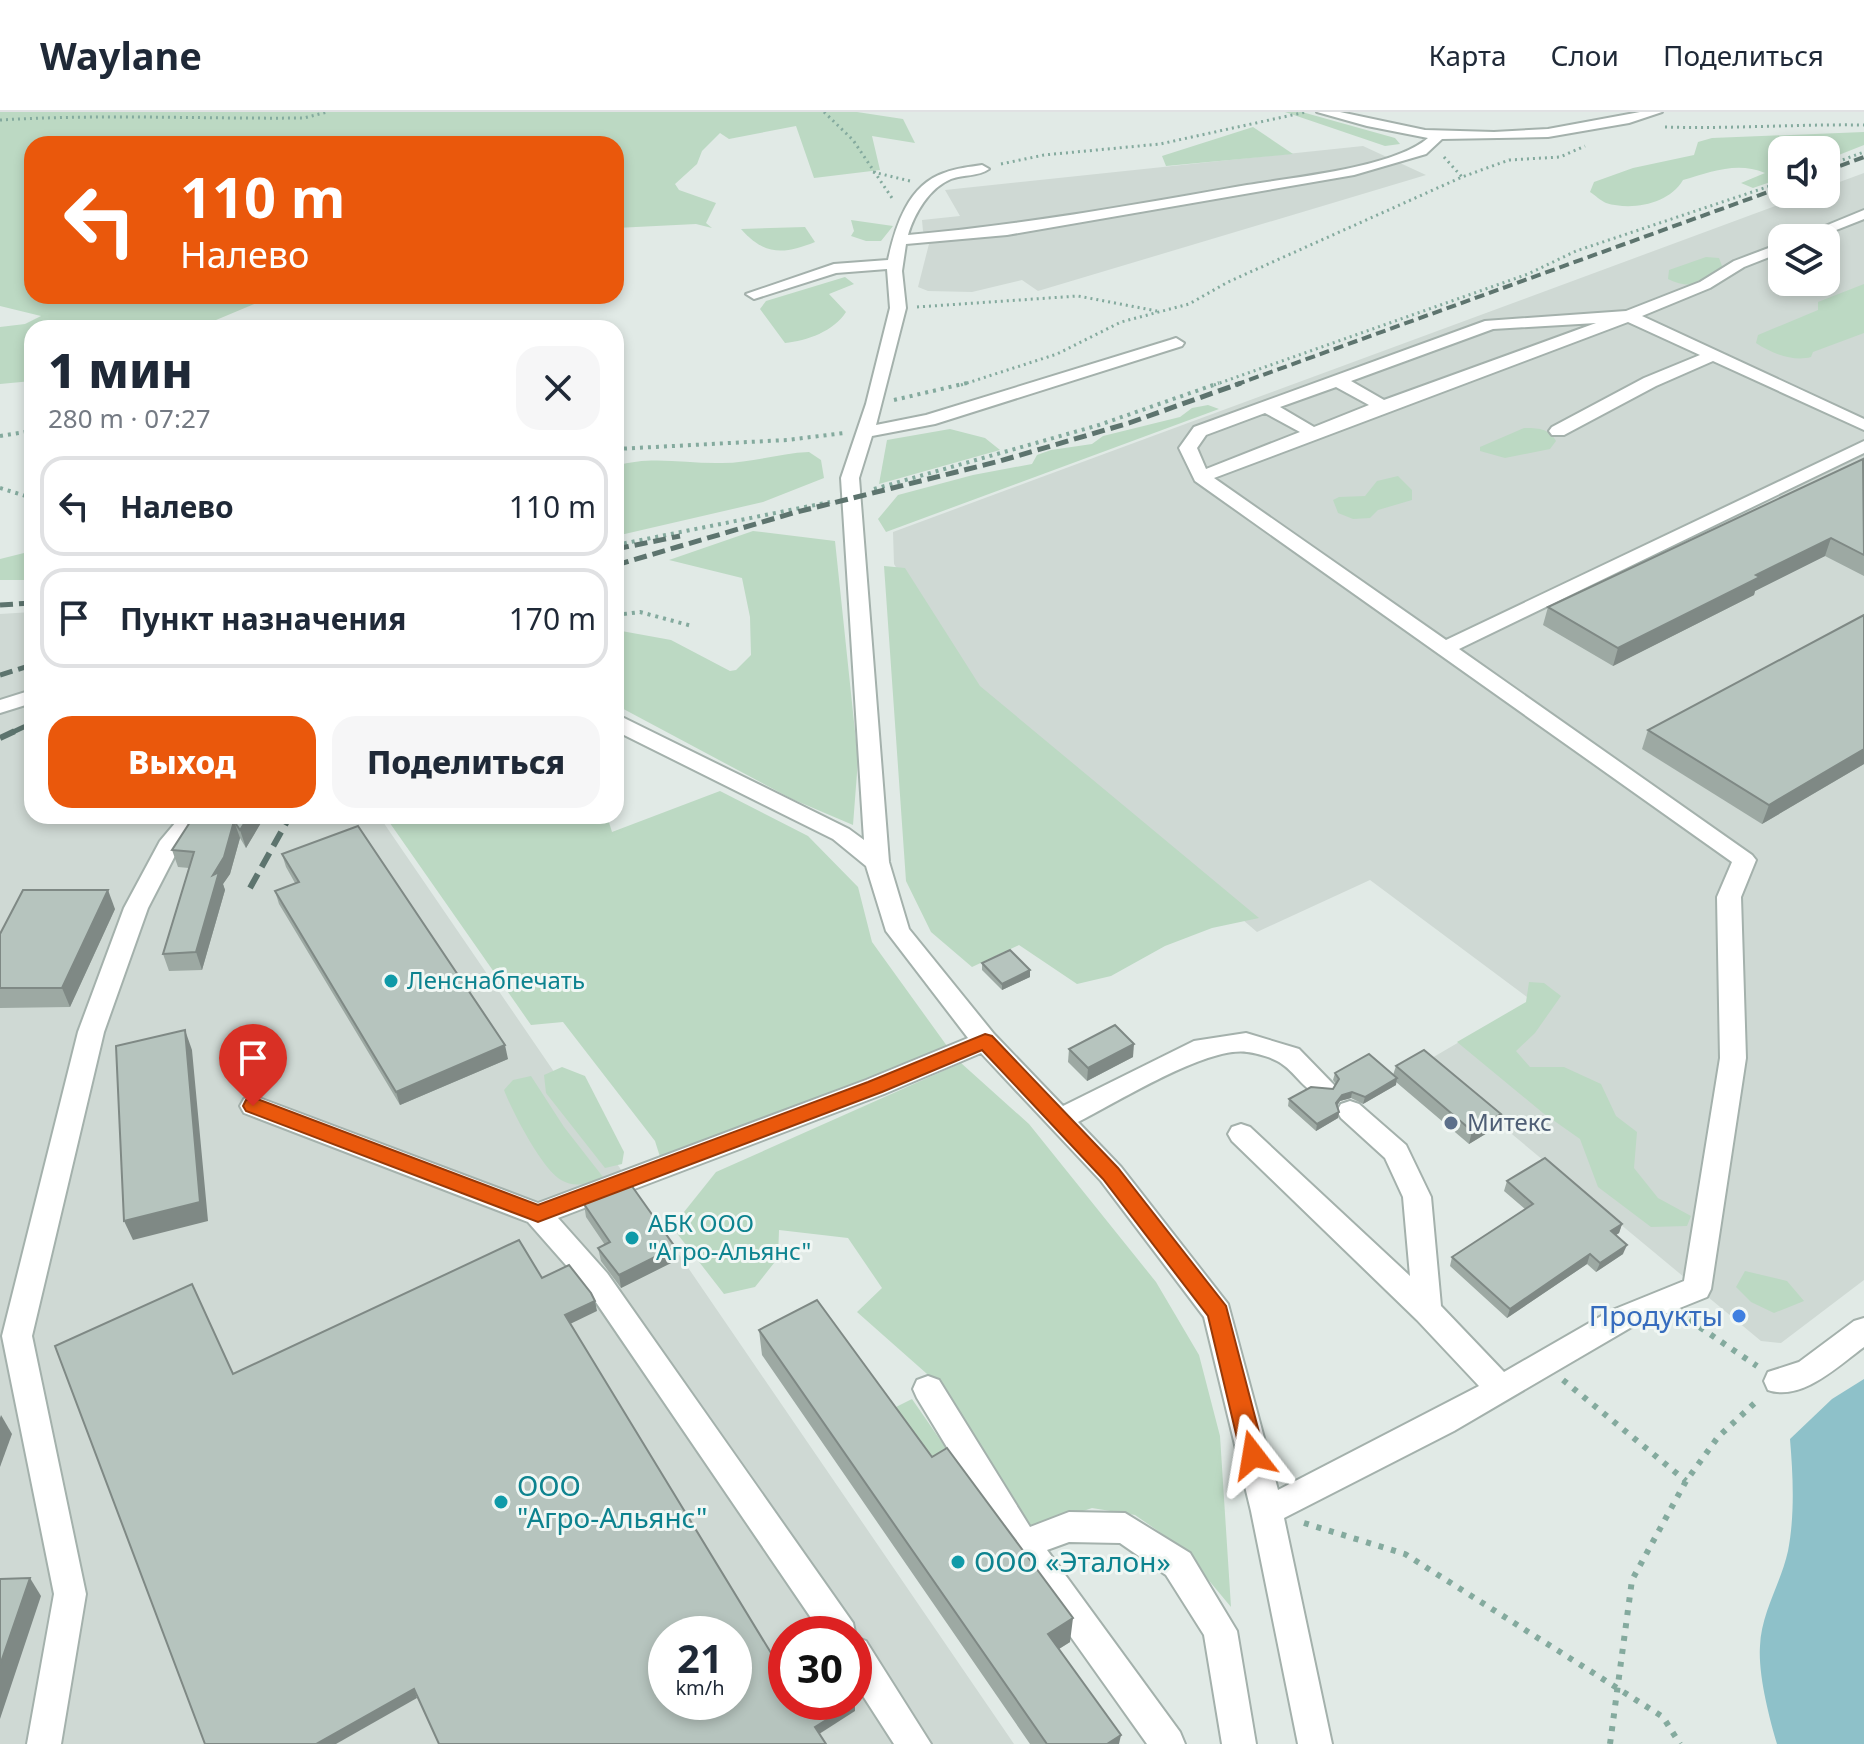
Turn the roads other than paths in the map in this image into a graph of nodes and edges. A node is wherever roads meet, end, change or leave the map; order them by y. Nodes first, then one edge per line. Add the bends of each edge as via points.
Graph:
1 (1324, 112) edge
2 (1655, 112) edge
3 (1439, 135) junction
4 (982, 169) road end
5 (1864, 214) edge
6 (1839, 224) edge
7 (901, 240) junction
8 (1768, 253) edge
9 (895, 264) junction
10 (754, 294) dead end
11 (1629, 316) junction
12 (1176, 343) dead end
13 (1433, 344) junction
14 (1713, 355) junction
15 (1482, 370) junction
16 (1335, 379) junction
17 (1266, 406) junction
18 (1383, 406) junction
19 (1864, 425) edge
20 (1558, 431) dead end
21 (865, 432) junction
22 (1313, 433) junction
23 (1864, 446) edge
24 (1201, 477) junction
25 (1444, 649) junction
26 (24, 698) edge
27 (0, 707) edge
28 (624, 727) edge
29 (186, 824) edge
30 (877, 862) junction
31 (985, 1041) junction
32 (1322, 1086) edge
33 (253, 1106) dead end
34 (1350, 1111) dead end
35 (1059, 1120) junction
36 (1241, 1134) dead end
37 (538, 1214) junction
38 (1427, 1311) junction
39 (1864, 1330) edge
40 (8, 1339) edge
41 (1779, 1381) road end
42 (928, 1389) dead end
43 (1501, 1389) junction
44 (1267, 1511) junction
45 (1023, 1544) junction
46 (829, 1616) edge
47 (872, 1680) edge
48 (44, 1744) edge
49 (914, 1744) edge
50 (1168, 1744) edge
51 (1239, 1744) edge
52 (1315, 1744) edge

1 - 3 street
2 - 3 street via 1600,126 1513,135
3 - 7 street via 1421,151 1354,171 1007,231
4 - 7 street via 947,176 931,186 909,212
5 - 6 street
7 - 9 street
8 - 11 street
9 - 10 street via 834,269
9 - 21 street via 898,308
11 - 13 street via 1491,324
11 - 14 street
11 - 15 street
12 - 21 street via 929,420
13 - 15 street
13 - 16 street
14 - 19 street
14 - 20 street
15 - 18 street
16 - 17 street
16 - 18 street
17 - 22 street
17 - 24 street via 1192,438 1188,448
18 - 22 street
21 - 30 street via 850,490
22 - 24 street
23 - 25 street
24 - 25 street
25 - 43 street via 1744,860 1729,897 1733,1058 1697,1289 1658,1299
26 - 27 street
28 - 30 street via 841,834
29 - 40 street via 171,841 136,908 91,1032
30 - 31 street via 898,931
31 - 35 street
31 - 37 street
32 - 35 street via 1290,1056 1246,1042 1203,1048
33 - 37 street
34 - 38 street via 1396,1152 1417,1197
35 - 44 street via 1111,1174 1218,1313
36 - 38 street
37 - 46 street via 597,1281
38 - 43 street
39 - 41 street via 1808,1372
40 - 48 street via 70,1594
42 - 45 street
43 - 44 street
44 - 52 street
45 - 50 street
45 - 51 street via 1069,1527 1125,1528 1178,1564 1220,1631
47 - 49 street

